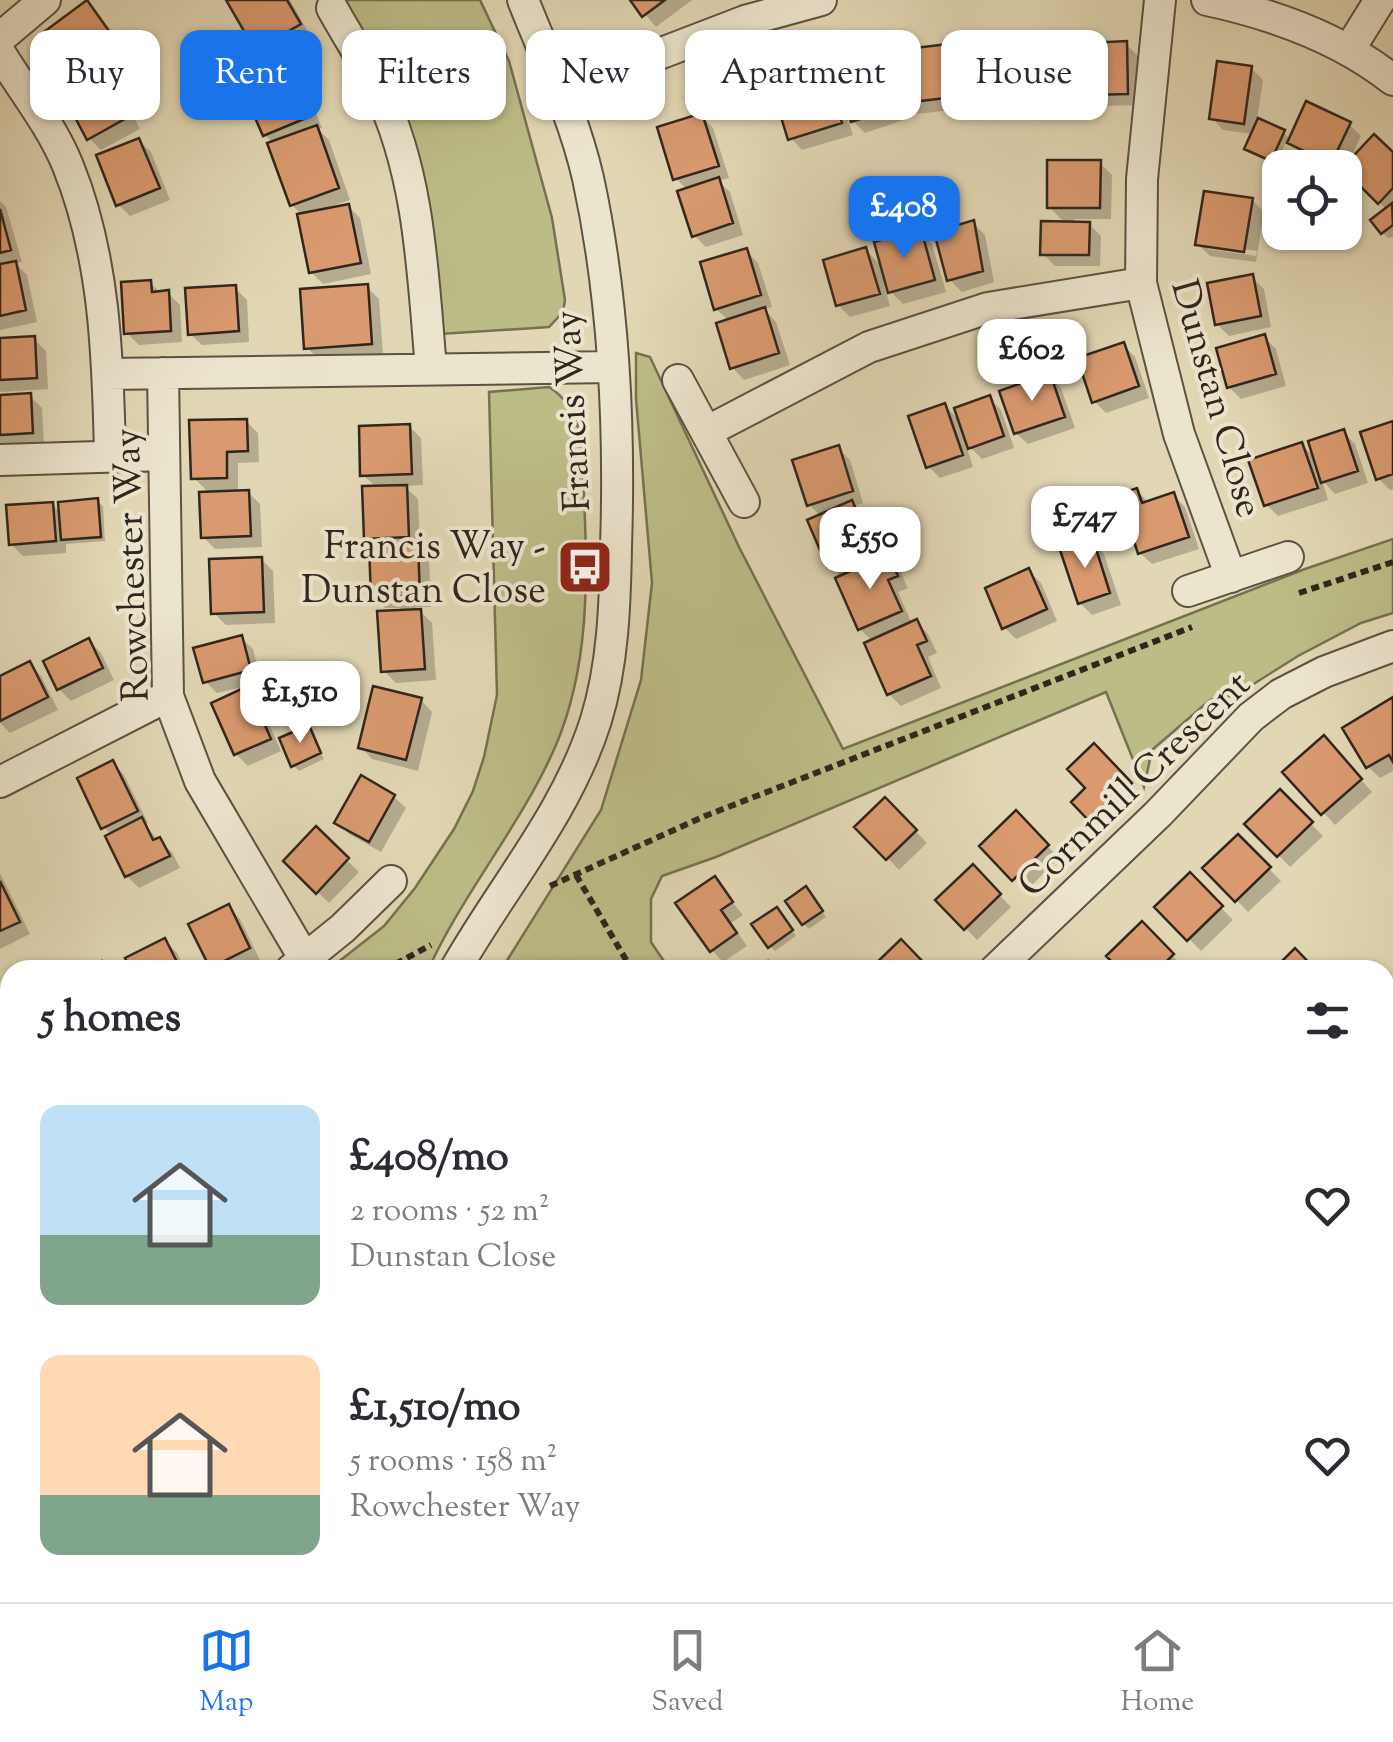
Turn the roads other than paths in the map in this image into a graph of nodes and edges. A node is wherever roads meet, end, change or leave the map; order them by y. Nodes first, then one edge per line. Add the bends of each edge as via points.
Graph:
1 (45, 0) edge
2 (523, 0) edge
3 (821, 0) edge
4 (1160, 0) edge
5 (1208, 0) edge
6 (1380, 0) edge
7 (332, 8) dead end
8 (535, 30) edge
9 (0, 38) edge
10 (1350, 50) junction
11 (665, 52) edge
12 (0, 53) edge
13 (1393, 80) edge
14 (569, 120) edge
15 (1141, 283) junction
16 (613, 366) junction
17 (432, 369) junction
18 (108, 374) junction
19 (163, 374) junction
20 (678, 380) dead end
21 (706, 432) junction
22 (164, 455) junction
23 (110, 456) junction
24 (0, 460) edge
25 (744, 502) dead end
26 (1288, 557) dead end
27 (1231, 577) junction
28 (1188, 592) dead end
29 (1393, 646) edge
30 (168, 696) junction
31 (0, 782) edge
32 (391, 880) dead end
33 (295, 960) edge
34 (303, 960) edge
35 (461, 960) edge
36 (1005, 960) edge

1 - 9 street
2 - 8 street, Francis Way
3 - 11 street
4 - 15 street, Dunstan Close via 1142,178
5 - 10 street via 1250,9
6 - 10 street
7 - 17 street via 379,91 404,160
10 - 13 street
12 - 18 street, Rowchester Way via 66,163 93,243
14 - 16 street, Francis Way via 587,176
15 - 21 street via 988,308 869,346
15 - 27 street, Dunstan Close via 1179,434
16 - 17 street, Rowchester Way
16 - 35 street, Francis Way via 616,590 596,720 572,782
17 - 19 street, Rowchester Way
18 - 19 street, Rowchester Way
18 - 23 street, Rowchester Way
19 - 22 street, Rowchester Way
20 - 21 street
21 - 25 street
22 - 23 street
22 - 30 street, Rowchester Way
23 - 24 street
26 - 27 street, Dunstan Close
27 - 28 street, Dunstan Close
29 - 36 street, Cornmill Crescent via 1324,672 1252,717
30 - 31 street
30 - 33 street, Rowchester Way via 200,782
32 - 34 street, Rowchester Way

